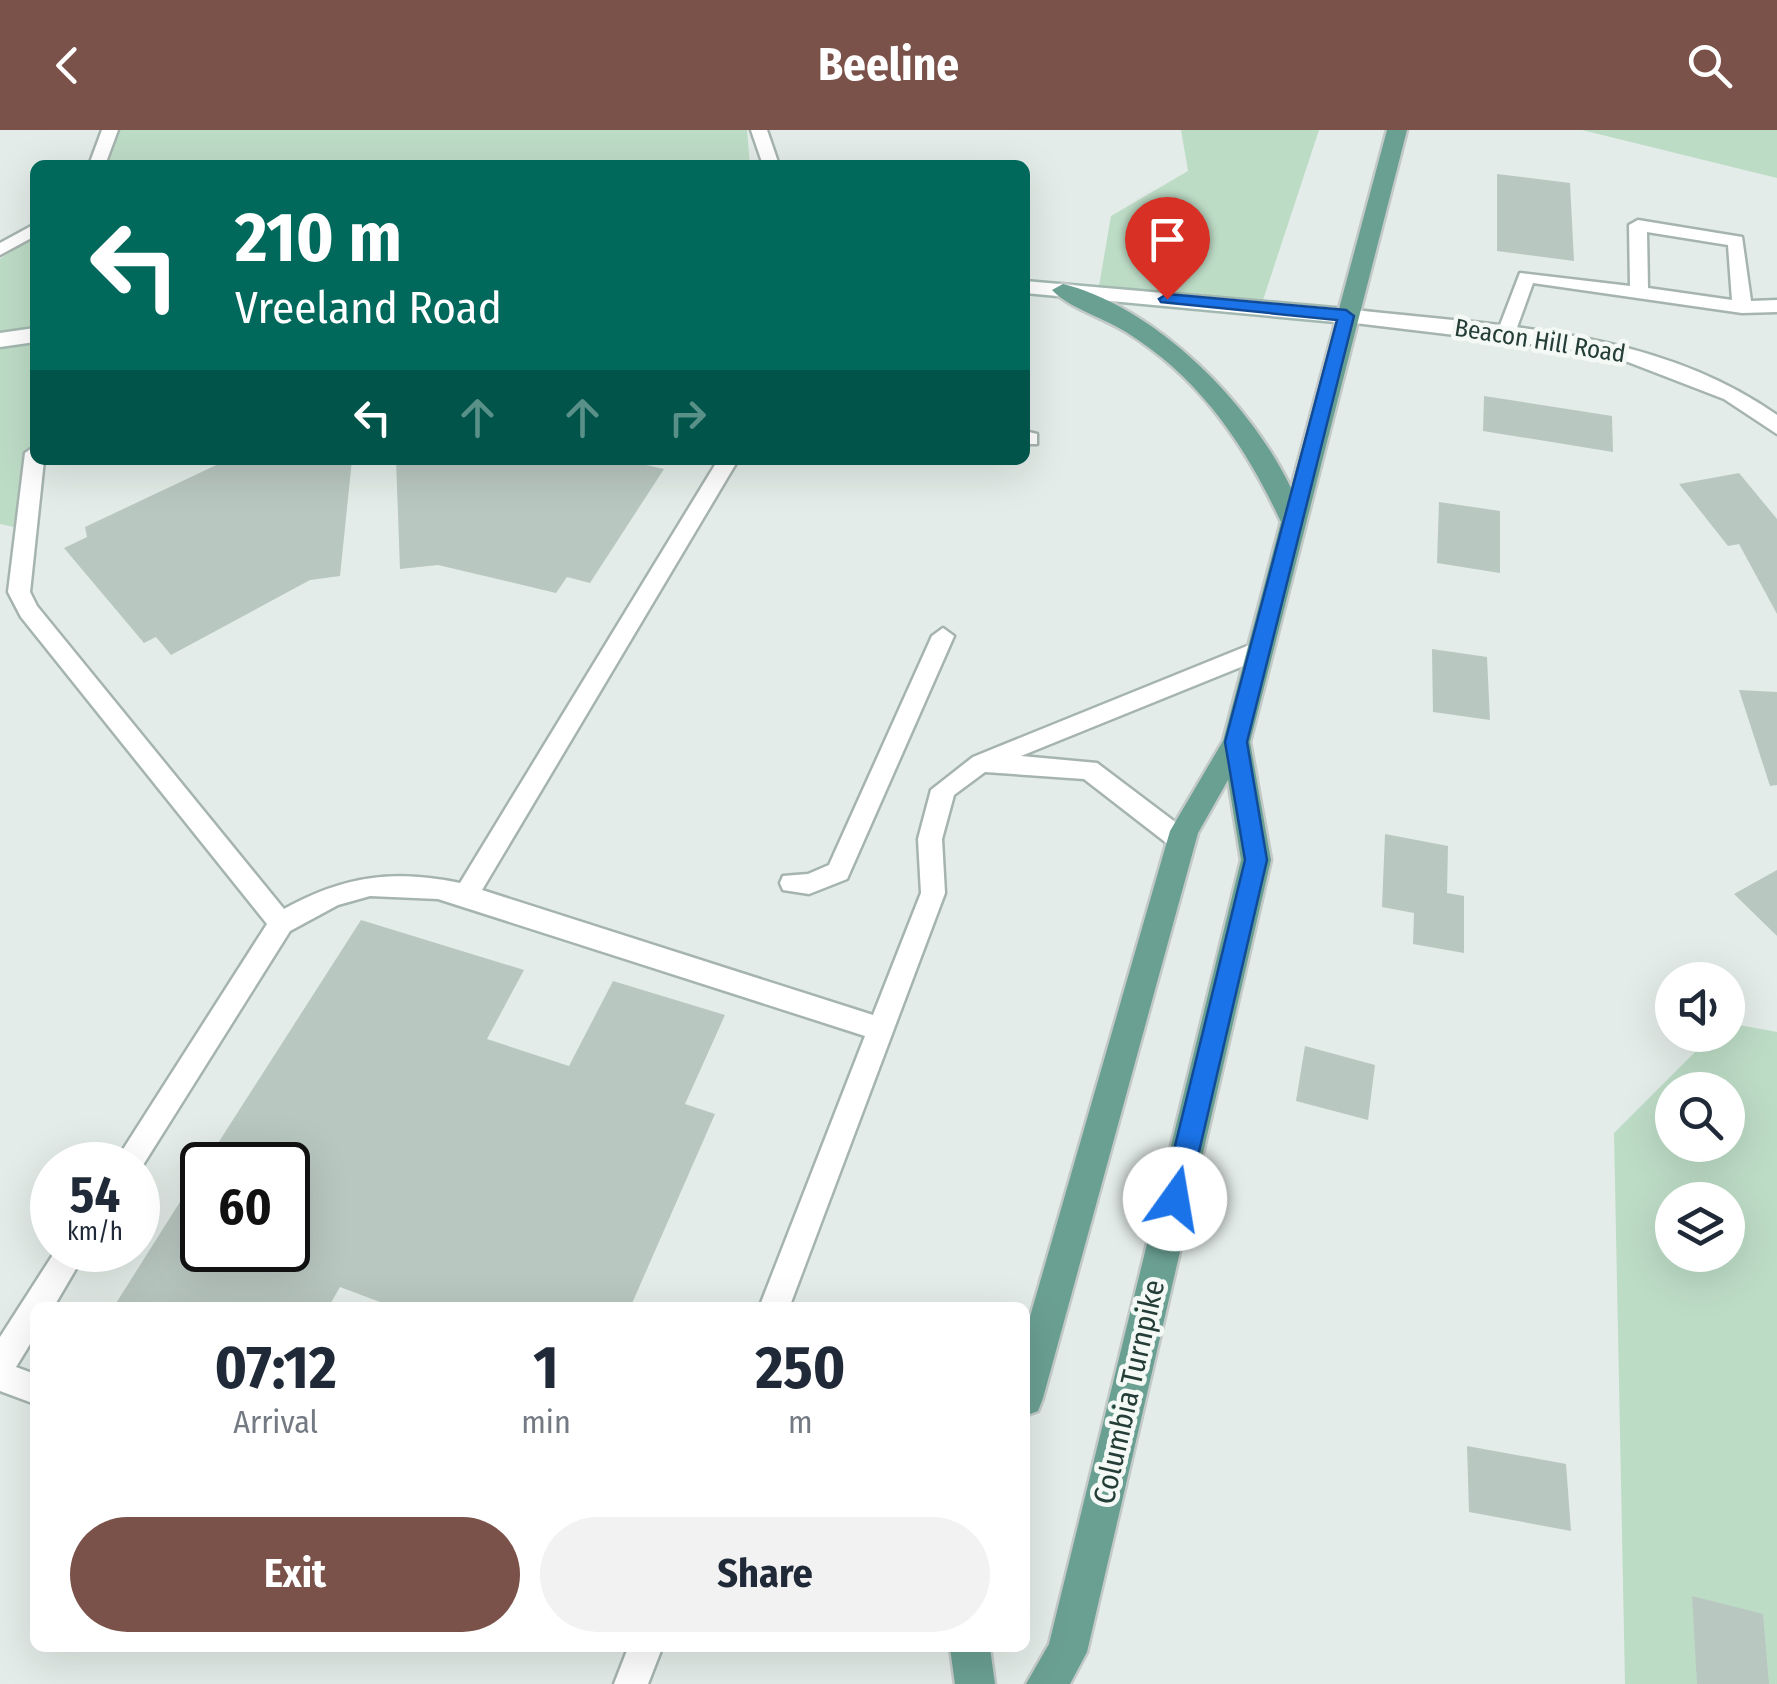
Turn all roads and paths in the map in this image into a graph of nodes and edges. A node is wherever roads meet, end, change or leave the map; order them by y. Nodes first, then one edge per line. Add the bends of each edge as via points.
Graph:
1 (110, 130) edge
2 (759, 130) edge
3 (1397, 130) edge
4 (99, 160) edge
5 (769, 160) edge
6 (30, 233) edge
7 (0, 250) edge
8 (1030, 287) edge
9 (1063, 290) junction
10 (1638, 293) junction
11 (1777, 306) edge
12 (1742, 307) junction
13 (1346, 316) junction
14 (1506, 333) junction
15 (30, 336) edge
16 (0, 340) edge
17 (1777, 426) edge
18 (34, 465) edge
19 (725, 465) edge
20 (1293, 521) junction
21 (942, 636) dead end
22 (1260, 650) junction
23 (1236, 742) junction
24 (981, 763) junction
25 (1182, 841) junction
26 (792, 883) dead end
27 (466, 894) junction
28 (281, 923) junction
29 (880, 1028) junction
30 (142, 1142) edge
31 (58, 1272) edge
32 (39, 1302) edge
33 (776, 1302) edge
34 (30, 1316) edge
35 (0, 1364) edge
36 (0, 1376) edge
37 (1030, 1380) edge
38 (30, 1388) edge
39 (643, 1652) edge
40 (971, 1652) edge
41 (631, 1684) edge
42 (975, 1684) edge
43 (1046, 1684) edge

1 - 4 lane
2 - 5 lane
3 - 13 main road, Columbia Turnpike
6 - 7 lane
8 - 9 street, Beacon Hill Road
9 - 13 street, Beacon Hill Road
9 - 20 main road via 1141,332 1212,389 1266,466
10 - 12 lane
10 - 12 lane via 1638,225 1736,241
10 - 14 lane via 1526,277
11 - 12 lane
13 - 14 street, Beacon Hill Road
13 - 20 main road, Columbia Turnpike
14 - 17 street, Beacon Hill Road via 1634,356 1732,394
15 - 16 street
18 - 28 lane via 19,592 29,612
19 - 27 lane
20 - 22 main road, Columbia Turnpike
21 - 26 lane via 838,872
22 - 23 main road, Columbia Turnpike
22 - 24 lane
23 - 25 main road, Columbia Turnpike
23 - 43 main road, Columbia Turnpike via 1256,860 1068,1652
24 - 25 lane via 1089,770
24 - 29 lane via 943,790 930,839 933,892
25 - 37 main road, Columbia Turnpike
27 - 28 lane via 383,882 312,904
27 - 29 lane
28 - 30 lane
29 - 33 lane
31 - 32 lane
34 - 35 lane
36 - 38 lane
39 - 41 lane
40 - 42 main road

